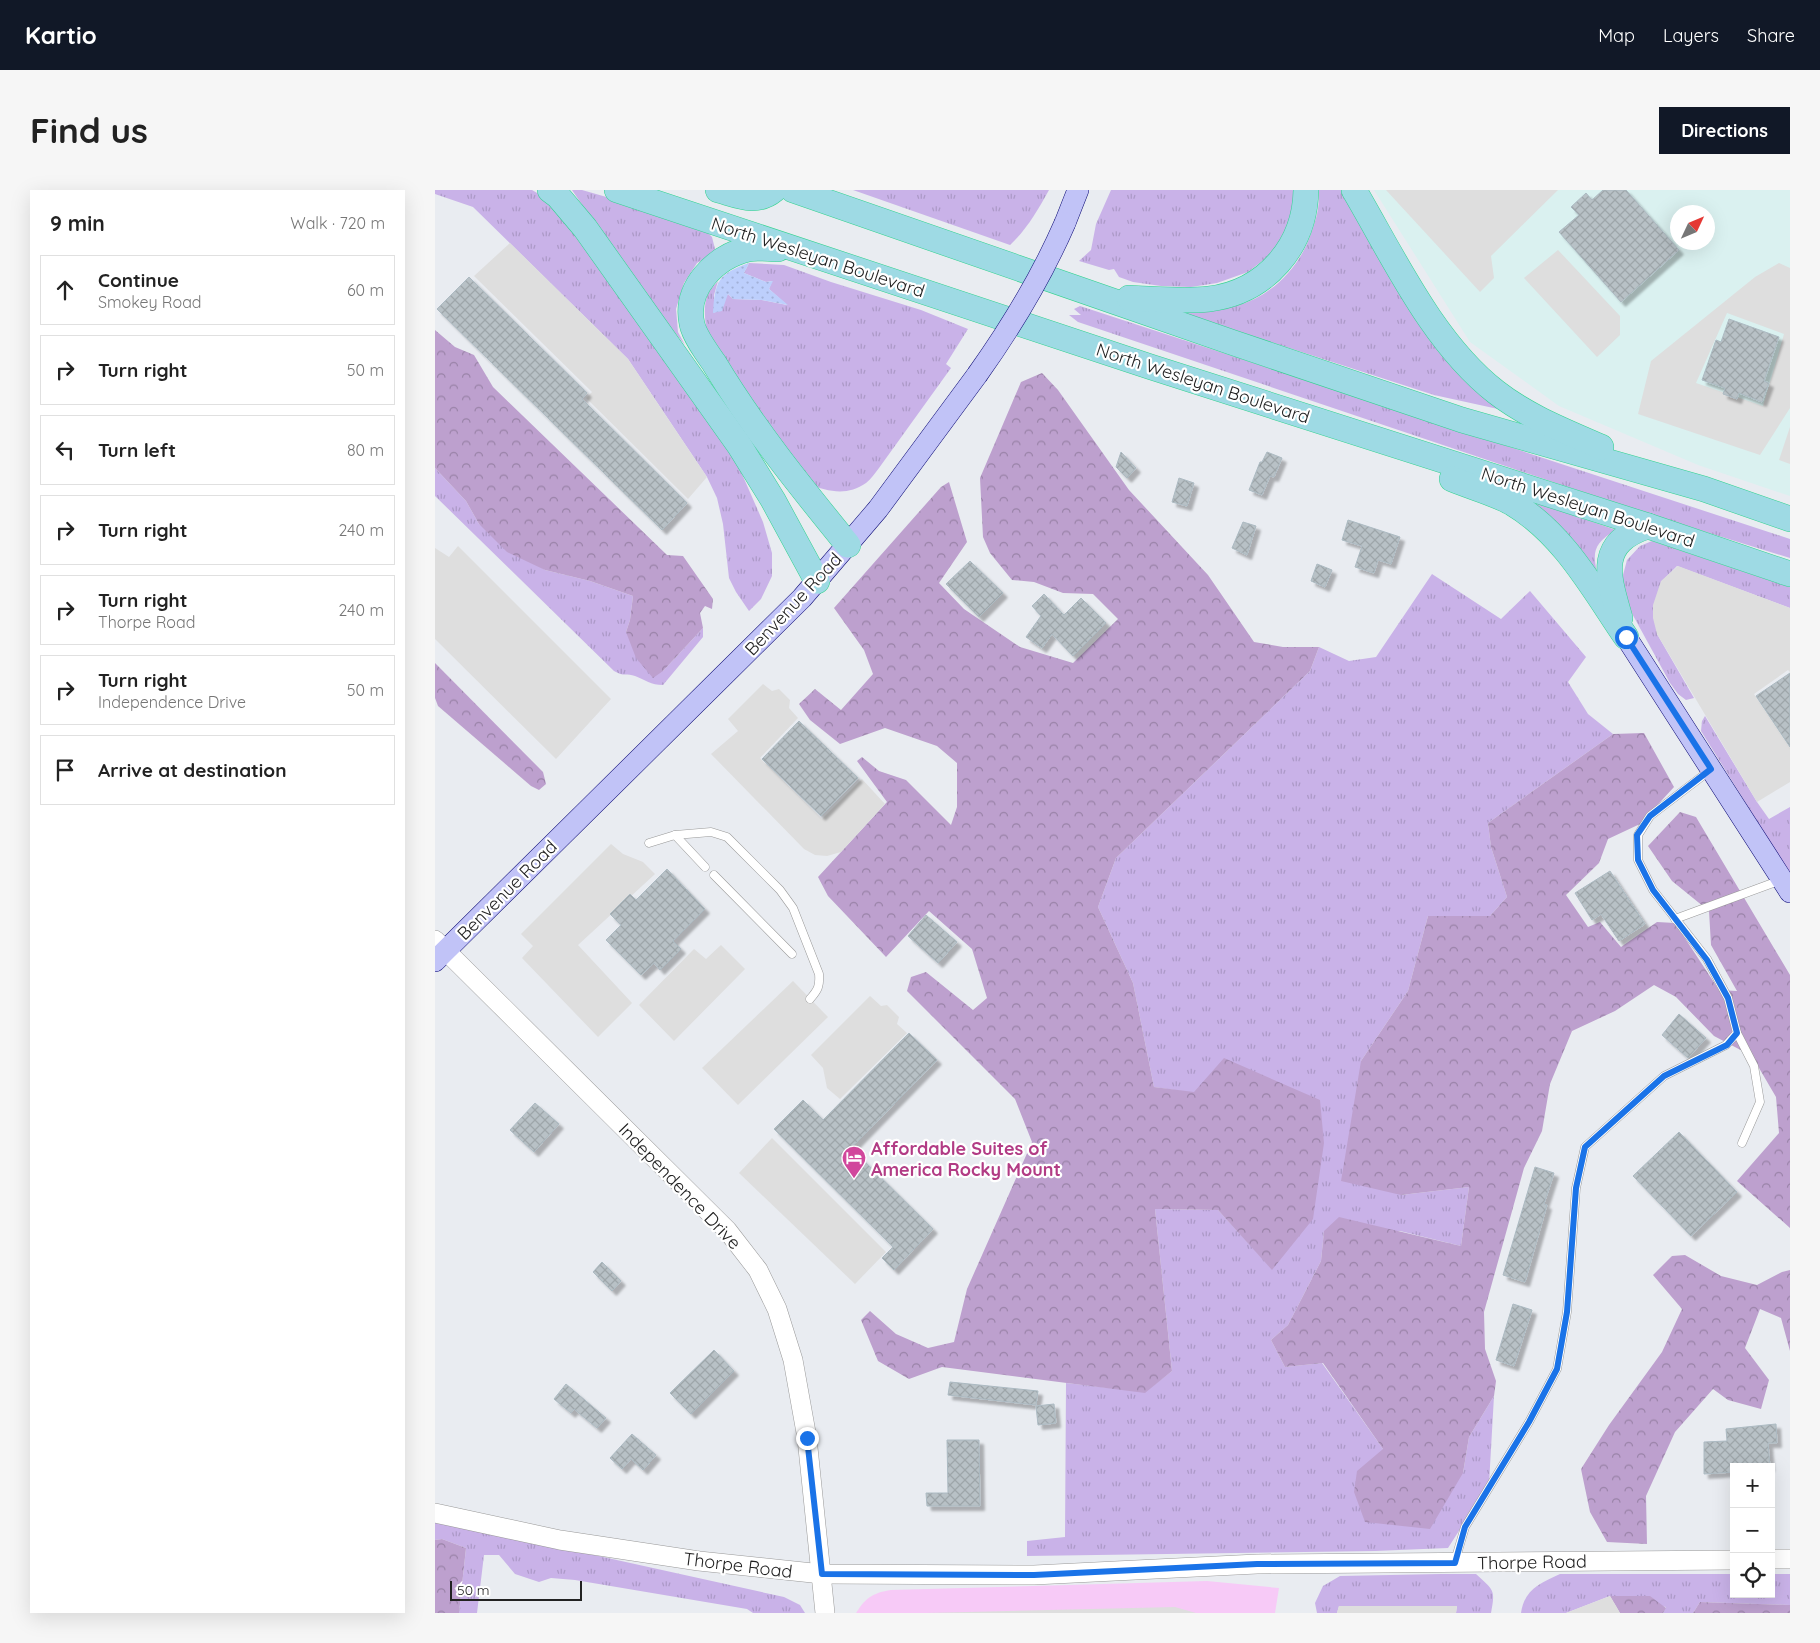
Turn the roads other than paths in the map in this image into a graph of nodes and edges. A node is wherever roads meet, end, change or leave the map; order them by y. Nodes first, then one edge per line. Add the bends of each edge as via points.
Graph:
1 (550, 190) edge
2 (617, 190) edge
3 (717, 190) edge
4 (773, 190) edge
5 (793, 190) edge
6 (1078, 190) edge
7 (1306, 190) edge
8 (1354, 190) edge
9 (1363, 201) edge
10 (845, 265) junction
11 (1104, 297) junction
12 (1321, 421) junction
13 (1676, 482) junction
14 (1790, 519) edge
15 (1649, 526) junction
16 (848, 545) junction
17 (1790, 574) edge
18 (817, 580) junction
19 (1626, 637) junction
20 (1711, 769) junction
21 (675, 834) junction
22 (649, 843) dead end
23 (705, 867) dead end
24 (713, 875) dead end
25 (1786, 886) edge
26 (1675, 919) junction
27 (439, 950) edge
28 (792, 954) dead end
29 (810, 999) dead end
30 (1737, 1033) junction
31 (1742, 1143) dead end
32 (435, 1513) edge
33 (1790, 1559) edge
34 (1730, 1560) edge
35 (1775, 1560) edge
36 (1455, 1563) junction
37 (822, 1574) junction
38 (825, 1613) edge

1 - 18 highway via 585,228 739,445
2 - 10 highway, North Wesleyan Boulevard
3 - 4 highway via 751,199 761,198
5 - 11 highway
6 - 16 main road, Benvenue Road, bridge via 1048,262 1007,333
7 - 11 highway via 1306,207 1299,231 1287,255 1266,275 1238,292 1210,299
8 - 9 highway
9 - 13 highway via 1433,323 1459,357 1496,392 1528,414
10 - 12 highway, North Wesleyan Boulevard
10 - 16 highway via 779,249 749,249 719,261 701,278 691,304 692,325 722,377 785,468
11 - 13 highway via 1462,420
12 - 15 highway, North Wesleyan Boulevard
12 - 19 highway via 1511,503 1540,523 1570,556
13 - 14 highway
15 - 17 highway, North Wesleyan Boulevard
15 - 19 highway via 1633,531 1618,543 1611,556 1609,575
16 - 18 main road, Benvenue Road
18 - 27 main road, Benvenue Road
19 - 20 main road
20 - 25 main road
20 - 26 lane via 1650,816 1637,835 1638,860 1653,890
21 - 22 lane
21 - 23 lane
21 - 29 lane via 711,832 727,838 780,890 793,908 819,974 818,990
24 - 28 lane
25 - 26 lane
26 - 30 lane via 1707,960 1728,998
27 - 37 street, Independence Drive via 727,1230 757,1270 777,1309 793,1360 807,1438
30 - 31 lane via 1754,1066 1760,1102
30 - 36 lane via 1727,1045 1664,1076 1585,1147 1576,1188 1567,1312 1557,1369 1465,1527
32 - 37 street, Thorpe Road via 560,1540 699,1561
33 - 35 street
34 - 36 street, Thorpe Road
36 - 37 street, Thorpe Road via 1257,1564 1034,1575
37 - 38 street, Independence Drive

